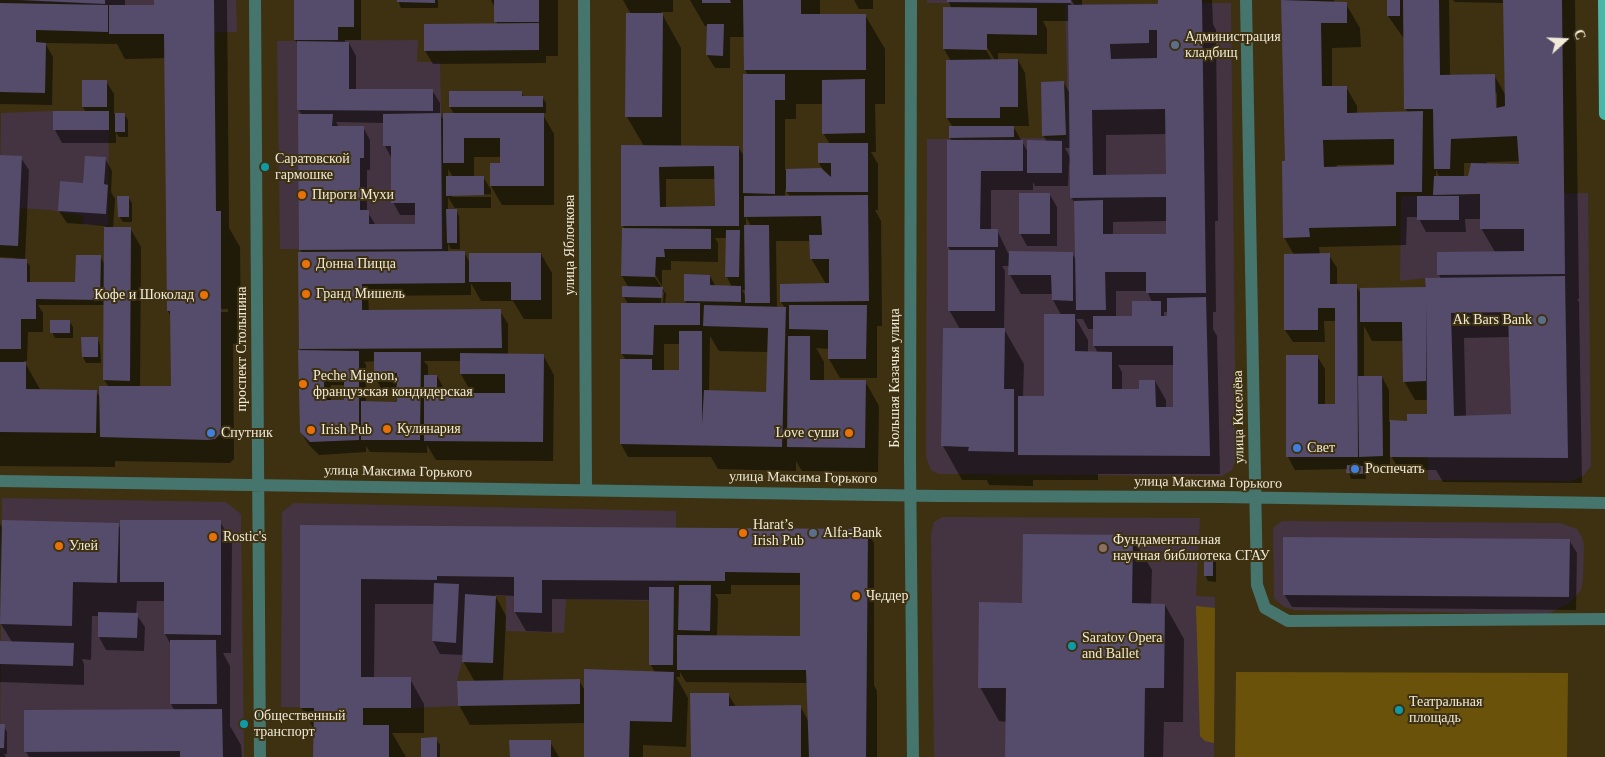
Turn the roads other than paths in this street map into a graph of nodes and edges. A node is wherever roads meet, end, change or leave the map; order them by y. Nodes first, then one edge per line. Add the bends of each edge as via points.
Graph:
1 (255, 0) edge
2 (584, 0) edge
3 (911, 0) edge
4 (1246, 0) edge
5 (1604, 0) edge
6 (1605, 114) edge
7 (0, 481) edge
8 (258, 485) junction
9 (586, 489) junction
10 (911, 495) junction
11 (1255, 498) junction
12 (1605, 503) edge
13 (1605, 619) edge
14 (260, 757) edge
15 (913, 757) edge

1 - 8 street, проспект Столыпина
2 - 9 street, улица Яблочкова
3 - 10 street, Большая Казачья улица
4 - 11 street, улица Киселёва
5 - 6 main road
7 - 8 street, улица Максима Горького
8 - 9 street, улица Максима Горького
8 - 14 street, проспект Столыпина
9 - 10 street, улица Максима Горького
10 - 11 street, улица Максима Горького
10 - 15 street, Большая Казачья улица
11 - 12 street, улица Максима Горького
11 - 13 street, улица Киселёва via 1257,585 1265,608 1288,621

